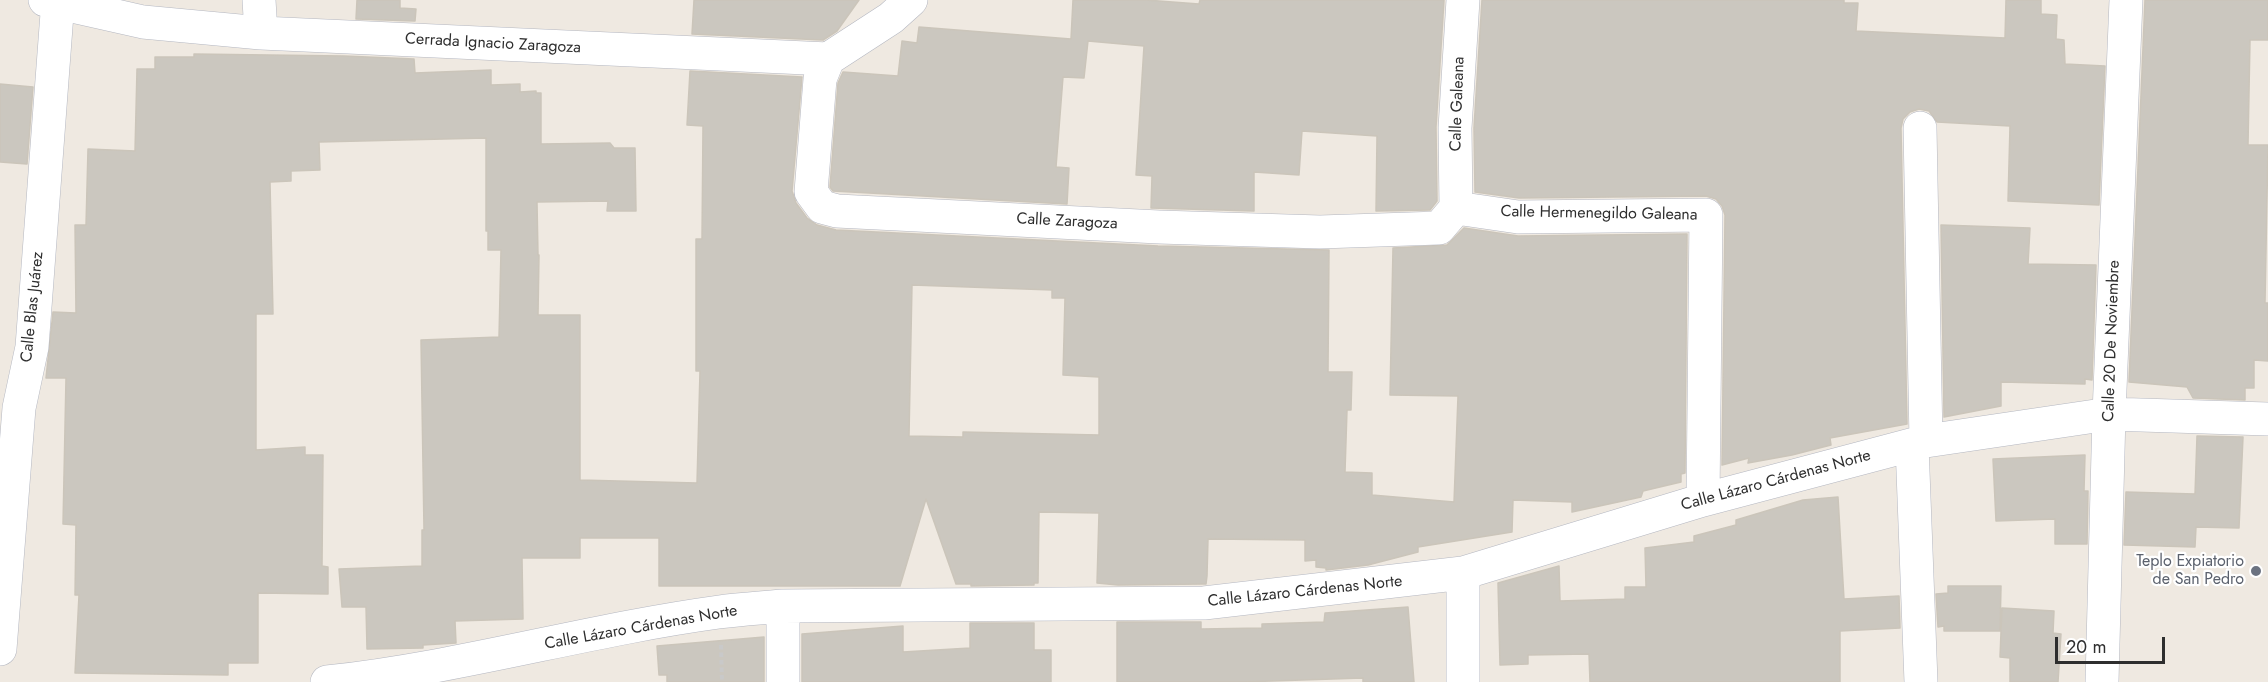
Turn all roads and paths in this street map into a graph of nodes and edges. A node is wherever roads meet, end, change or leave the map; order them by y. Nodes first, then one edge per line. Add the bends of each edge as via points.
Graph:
1 (259, 0) edge
2 (911, 0) edge
3 (1463, 0) edge
4 (2126, 0) edge
5 (54, 1) edge
6 (261, 33) junction
7 (828, 59) junction
8 (1920, 129) dead end
9 (1455, 208) junction
10 (2109, 414) junction
11 (2268, 419) edge
12 (1919, 443) junction
13 (1703, 500) junction
14 (1463, 573) junction
15 (783, 606) junction
16 (1, 629) edge
17 (327, 682) edge
18 (783, 682) edge
19 (1463, 682) edge
20 (1921, 682) edge
21 (2102, 682) edge

1 - 6 street
2 - 7 street via 891,18
3 - 9 street, Calle Galeana via 1455,128
4 - 10 street, Calle 20 De Noviembre
5 - 6 street, Cerrada Ignacio Zaragoza via 143,22
5 - 16 street, Calle Blas Juárez via 32,347 19,408
6 - 7 street, Cerrada Ignacio Zaragoza
7 - 9 street, Calle Zaragoza via 820,79 811,192 822,207 837,211 1320,232 1439,228
8 - 12 street
9 - 13 street, Calle Hermenegildo Galeana via 1518,217 1706,215
10 - 11 street, Calle Lázaro Cárdenas Norte
10 - 12 street, Calle Lázaro Cárdenas Norte
10 - 21 street, Calle 20 De Noviembre
12 - 13 street, Calle Lázaro Cárdenas Norte
12 - 20 street
13 - 14 street, Calle Lázaro Cárdenas Norte
14 - 15 street, Calle Lázaro Cárdenas Norte via 1204,603
14 - 19 street
15 - 17 street, Calle Lázaro Cárdenas Norte via 640,625 490,657
15 - 18 street

